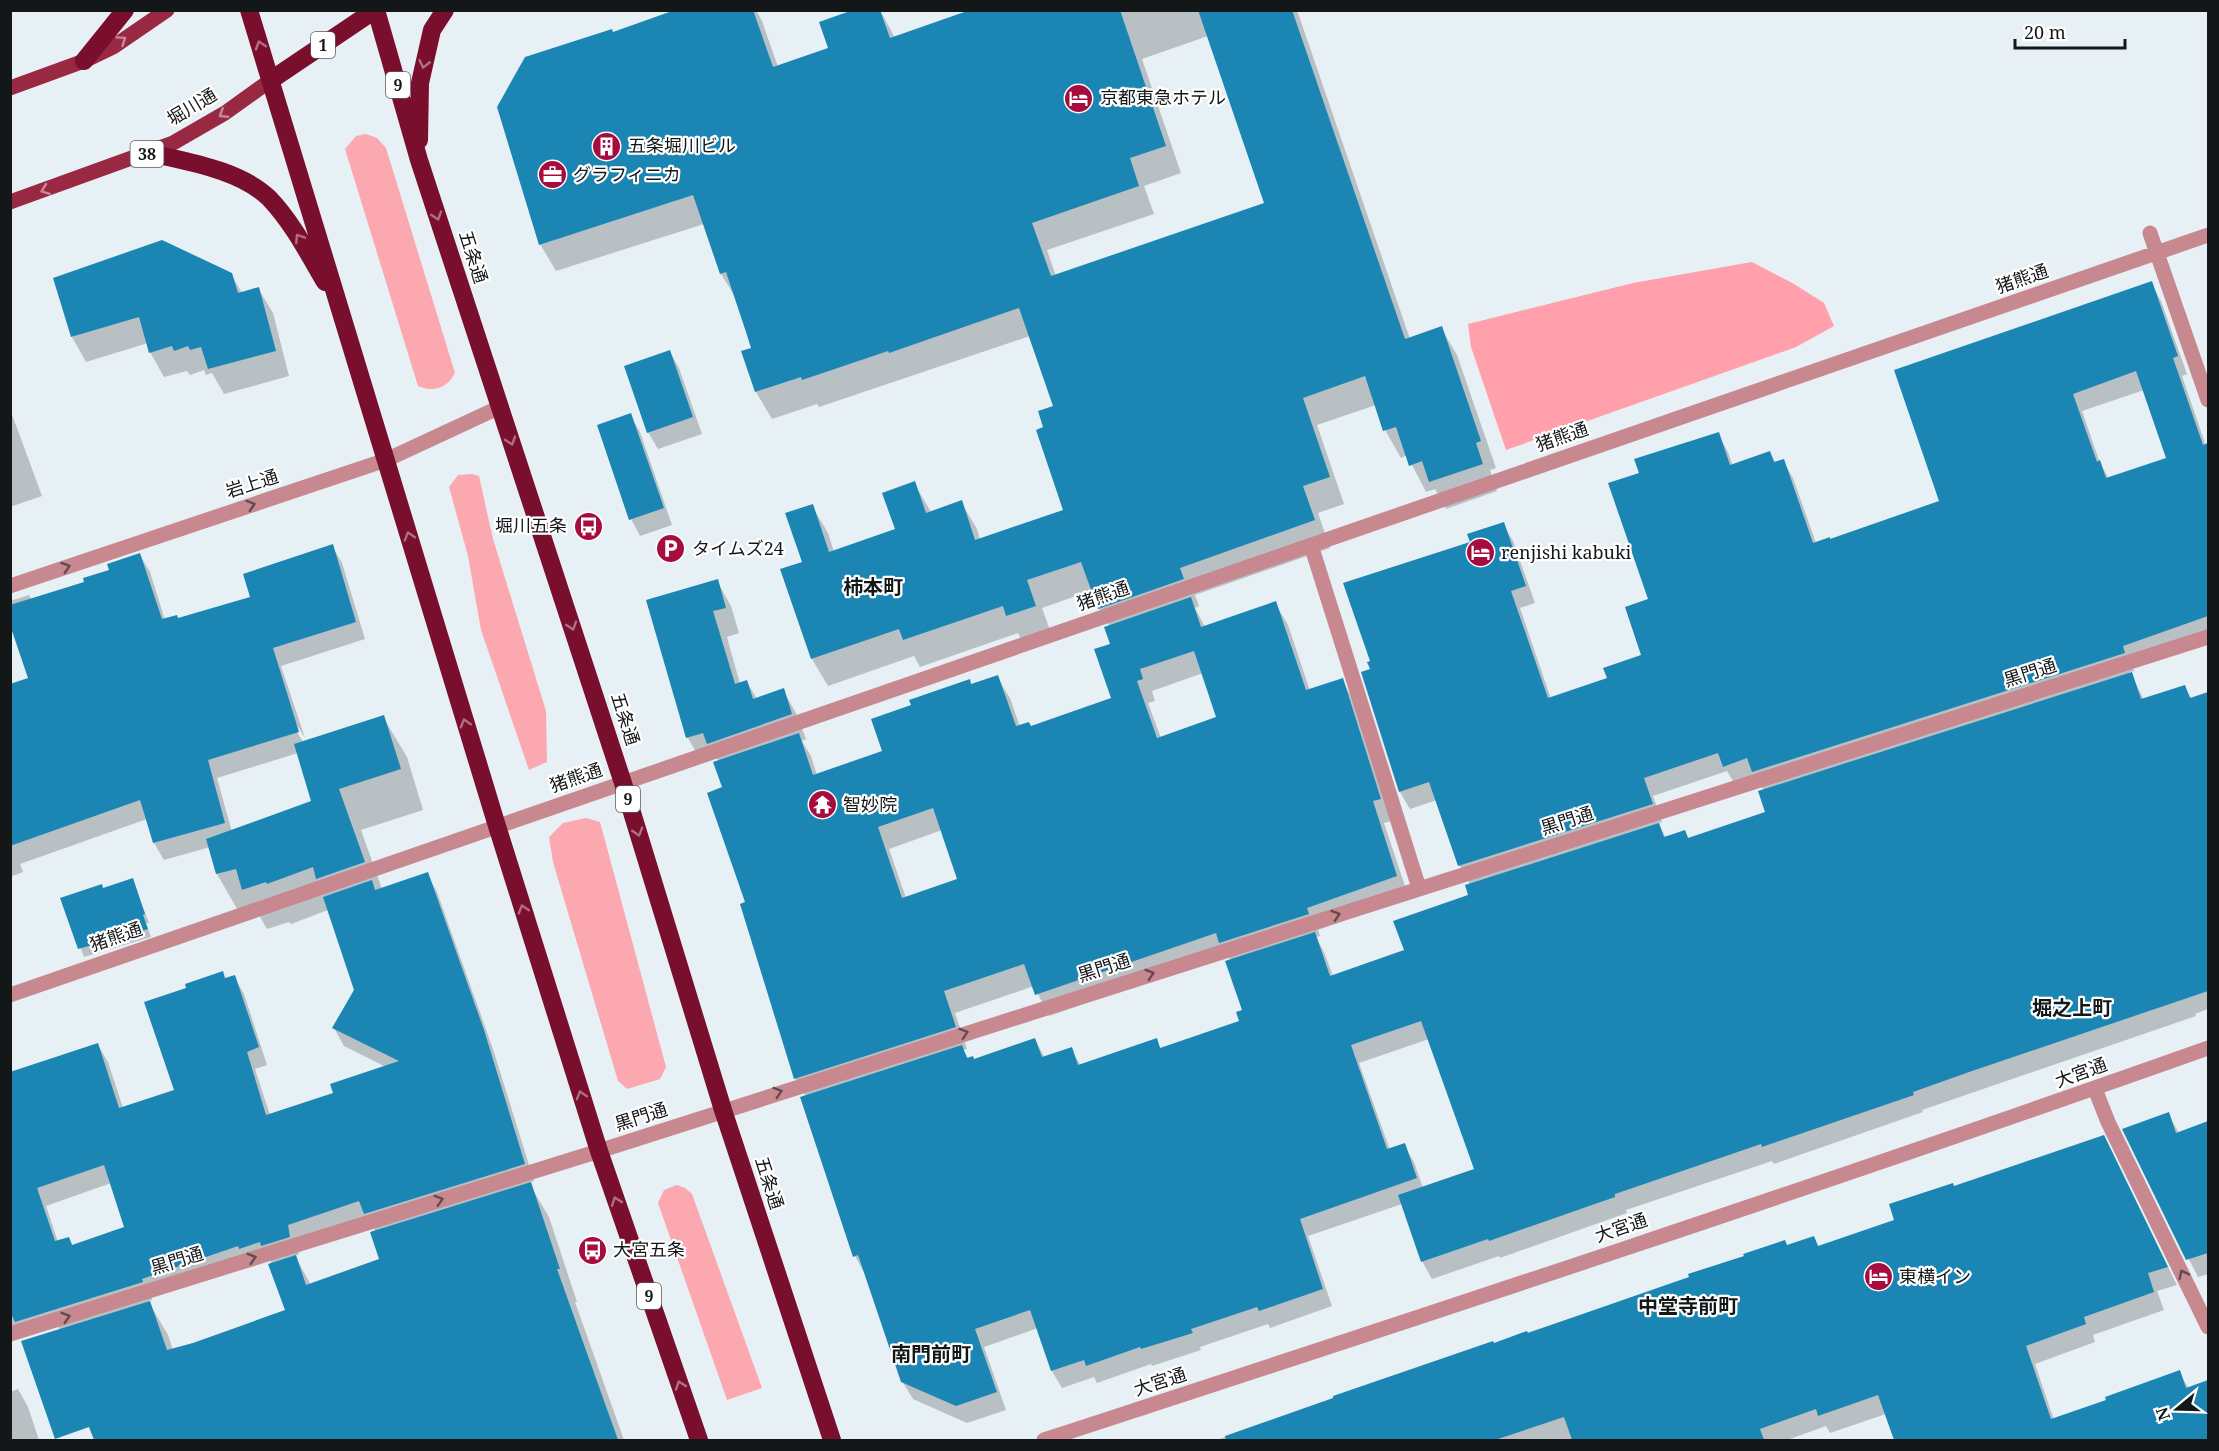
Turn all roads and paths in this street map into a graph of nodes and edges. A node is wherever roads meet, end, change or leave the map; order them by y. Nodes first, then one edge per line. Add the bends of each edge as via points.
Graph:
1 (124, 10) edge
2 (167, 10) edge
3 (249, 10) edge
4 (375, 10) edge
5 (445, 10) edge
6 (84, 61) junction
7 (271, 80) junction
8 (10, 88) edge
9 (150, 153) junction
10 (419, 160) junction
11 (10, 202) edge
12 (2150, 233) dead end
13 (2208, 235) edge
14 (2157, 252) junction
15 (340, 306) junction
16 (2208, 400) edge
17 (500, 407) junction
18 (386, 460) junction
19 (1311, 545) junction
20 (10, 586) edge
21 (2208, 637) edge
22 (623, 783) junction
23 (497, 826) junction
24 (1419, 888) junction
25 (10, 994) edge
26 (2208, 1048) edge
27 (2095, 1089) junction
28 (723, 1110) junction
29 (599, 1151) junction
30 (2208, 1327) edge
31 (10, 1334) edge
32 (699, 1440) edge
33 (832, 1440) edge
34 (1044, 1440) edge

1 - 6 highway
6 -> 2 main road
7 -> 3 highway, 9
4 - 7 highway, 堀川通 / 1
4 - 10 highway, 五条通 / 9
5 -> 10 highway via 432,30 420,83
6 - 8 main road
7 -> 9 main road, 堀川通 / 38 via 225,113
7 - 15 highway, 9
9 -> 11 main road, 堀川通 / 38
15 -> 9 highway via 297,234 268,197 245,181 206,166
10 -> 17 highway, 五条通 / 9
12 - 14 street
13 - 14 street, 猪熊通
14 - 16 street
14 - 19 street, 猪熊通
15 - 18 highway, 9
17 - 18 street, 岩上通
17 -> 22 highway, 五条通 / 9
20 -> 18 street, 岩上通
23 -> 18 highway, 9
19 - 22 street, 猪熊通
19 - 24 street
21 - 24 street, 黒門通
22 - 23 street, 猪熊通
22 -> 28 highway, 五条通 / 9
23 - 25 street, 猪熊通
29 -> 23 highway, 9
28 -> 24 street, 黒門通
26 - 27 street, 大宮通
30 -> 27 street
27 - 34 street, 大宮通 via 1431,1314
28 - 29 street, 黒門通
28 - 33 highway, 五条通 / 9
31 -> 29 street, 黒門通
32 -> 29 highway, 9

